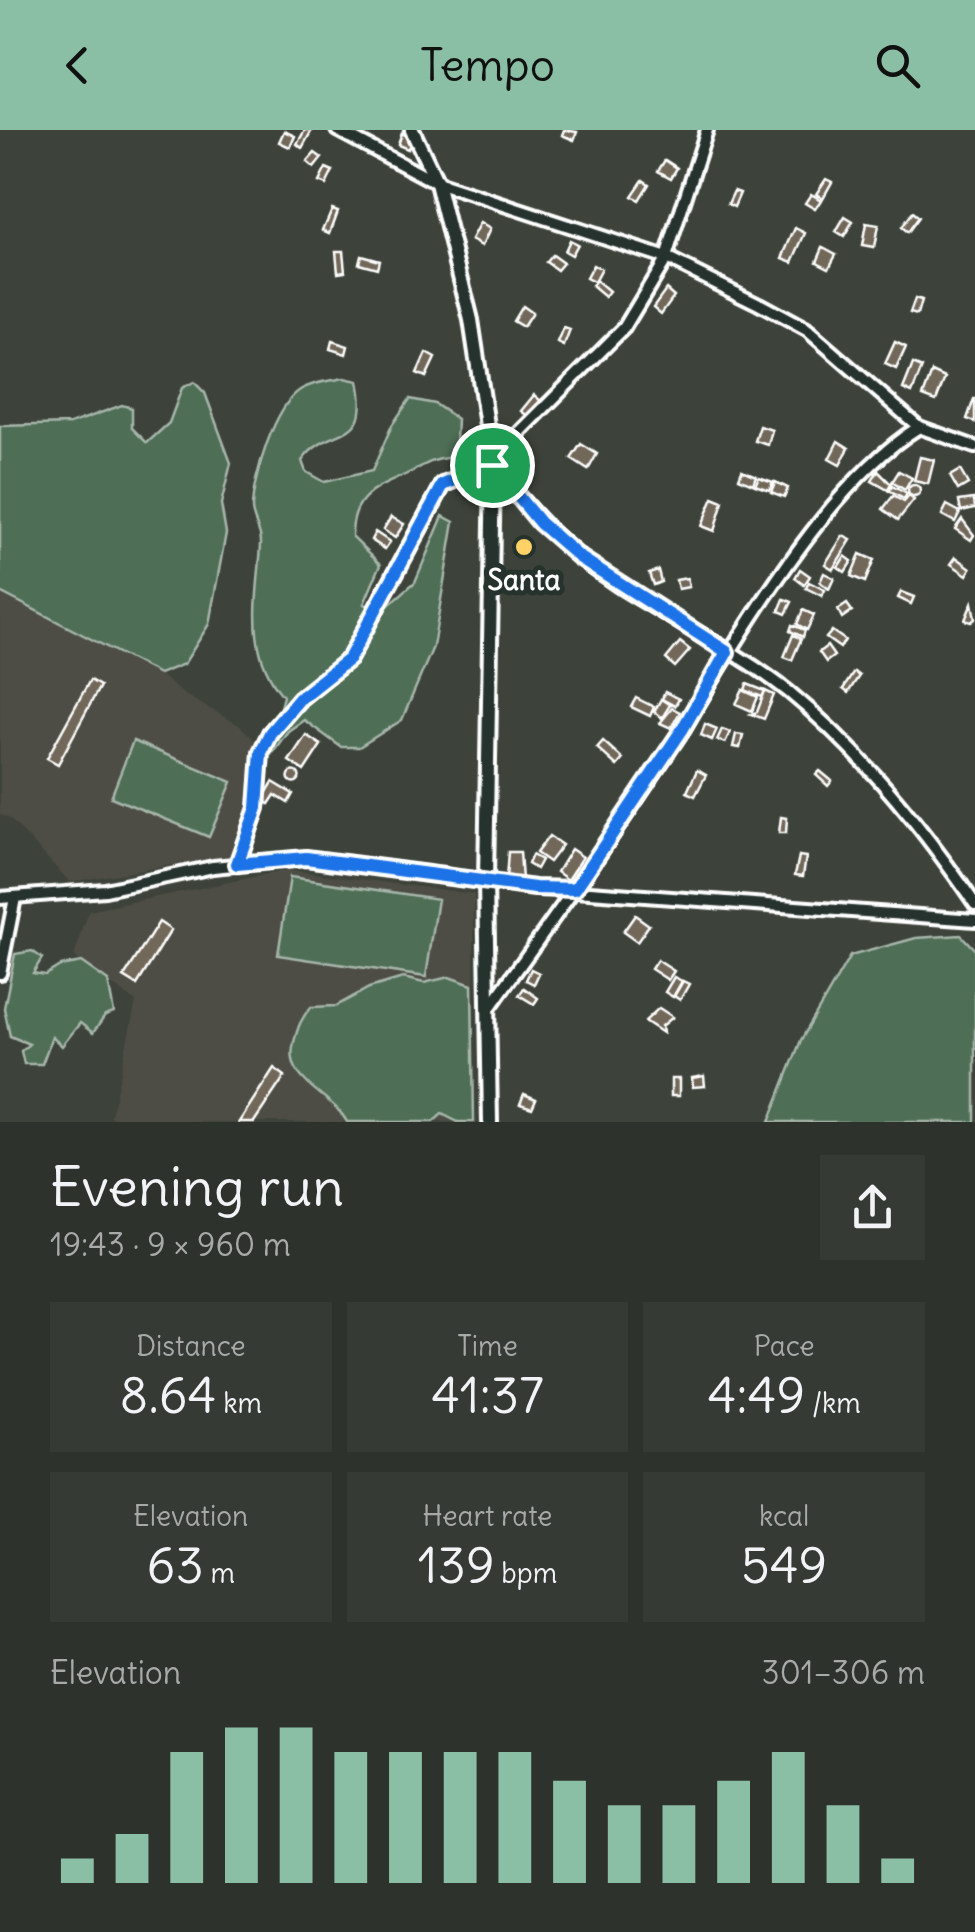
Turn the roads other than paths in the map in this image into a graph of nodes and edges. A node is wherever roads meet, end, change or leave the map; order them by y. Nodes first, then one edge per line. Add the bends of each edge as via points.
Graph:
1 (336, 130) edge
2 (412, 130) edge
3 (707, 130) edge
4 (436, 184) junction
5 (666, 258) junction
6 (919, 427) junction
7 (975, 447) edge
8 (492, 465) junction
9 (727, 652) junction
10 (237, 864) junction
11 (486, 880) junction
12 (975, 880) edge
13 (575, 889) junction
14 (0, 898) edge
15 (15, 898) junction
16 (972, 899) edge
17 (975, 920) edge
18 (0, 973) edge
19 (490, 1006) junction
20 (490, 1122) edge

1 - 4 street
2 - 4 main road
3 - 5 street
4 - 5 street
4 - 8 main road via 472,320
5 - 6 street via 807,330
5 - 8 street via 624,328
6 - 7 street
6 - 9 street via 884,449 832,508
8 - 9 street via 579,557
8 - 10 street via 443,485 349,659 300,698 270,733 261,752 257,808
8 - 11 main road
9 - 13 street
9 - 16 street via 833,731 940,852
10 - 11 street via 306,858
10 - 15 street via 105,890
11 - 13 street
11 - 19 main road
12 - 16 street
13 - 17 street
13 - 19 street
14 - 15 street
15 - 18 street
19 - 20 main road

